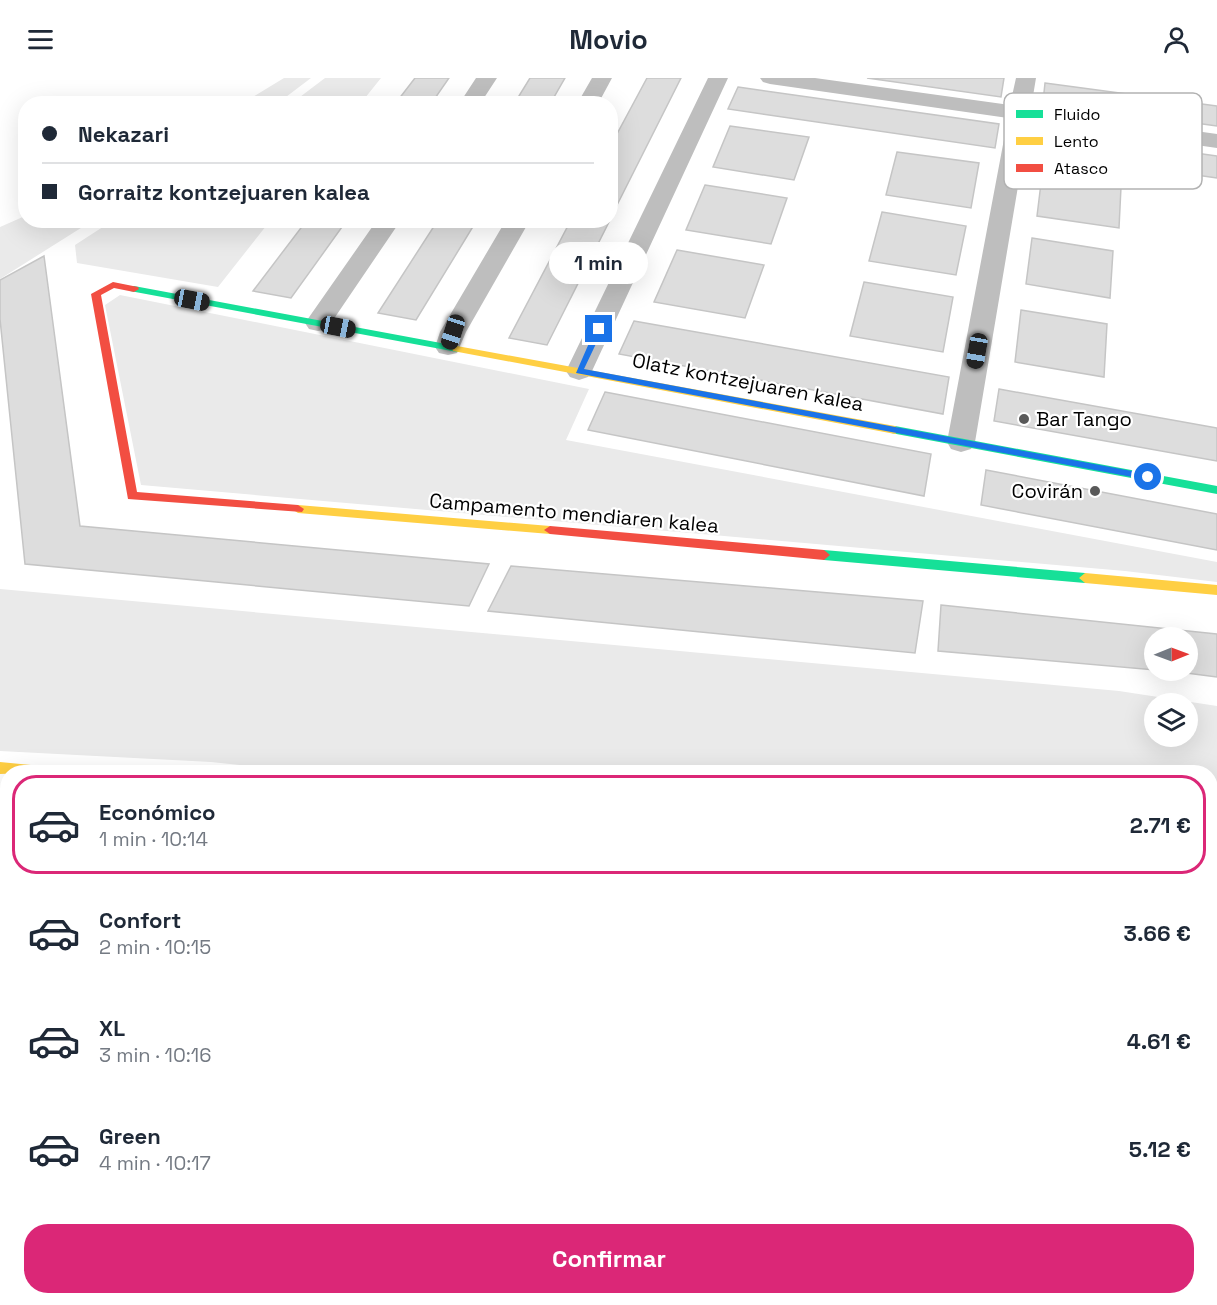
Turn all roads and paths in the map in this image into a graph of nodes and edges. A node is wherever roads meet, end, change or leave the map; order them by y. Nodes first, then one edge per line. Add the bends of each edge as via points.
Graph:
1 (487, 78) edge
2 (602, 78) edge
3 (718, 78) edge
4 (770, 78) edge
5 (1026, 78) edge
6 (1023, 93) edge
7 (475, 96) edge
8 (592, 96) edge
9 (1004, 111) edge
10 (1202, 139) edge
11 (1217, 141) edge
12 (1006, 189) edge
13 (383, 228) edge
14 (513, 228) edge
15 (96, 294) joint
16 (318, 323) junction
17 (448, 347) junction
18 (579, 371) junction
19 (961, 442) junction
20 (1217, 490) edge
21 (1217, 590) edge

1 - 7 street
2 - 8 street
3 - 18 street
4 - 9 street
5 - 6 street
10 - 11 street
12 - 19 street
13 - 16 street
14 - 17 street
15 - 16 main road, Olatz kontzejuaren kalea via 113,285
15 - 21 main road, Campamento mendiaren kalea via 132,496
16 - 17 main road, Olatz kontzejuaren kalea
17 - 18 main road, Olatz kontzejuaren kalea
18 - 19 main road, Olatz kontzejuaren kalea
19 - 20 main road, Olatz kontzejuaren kalea

